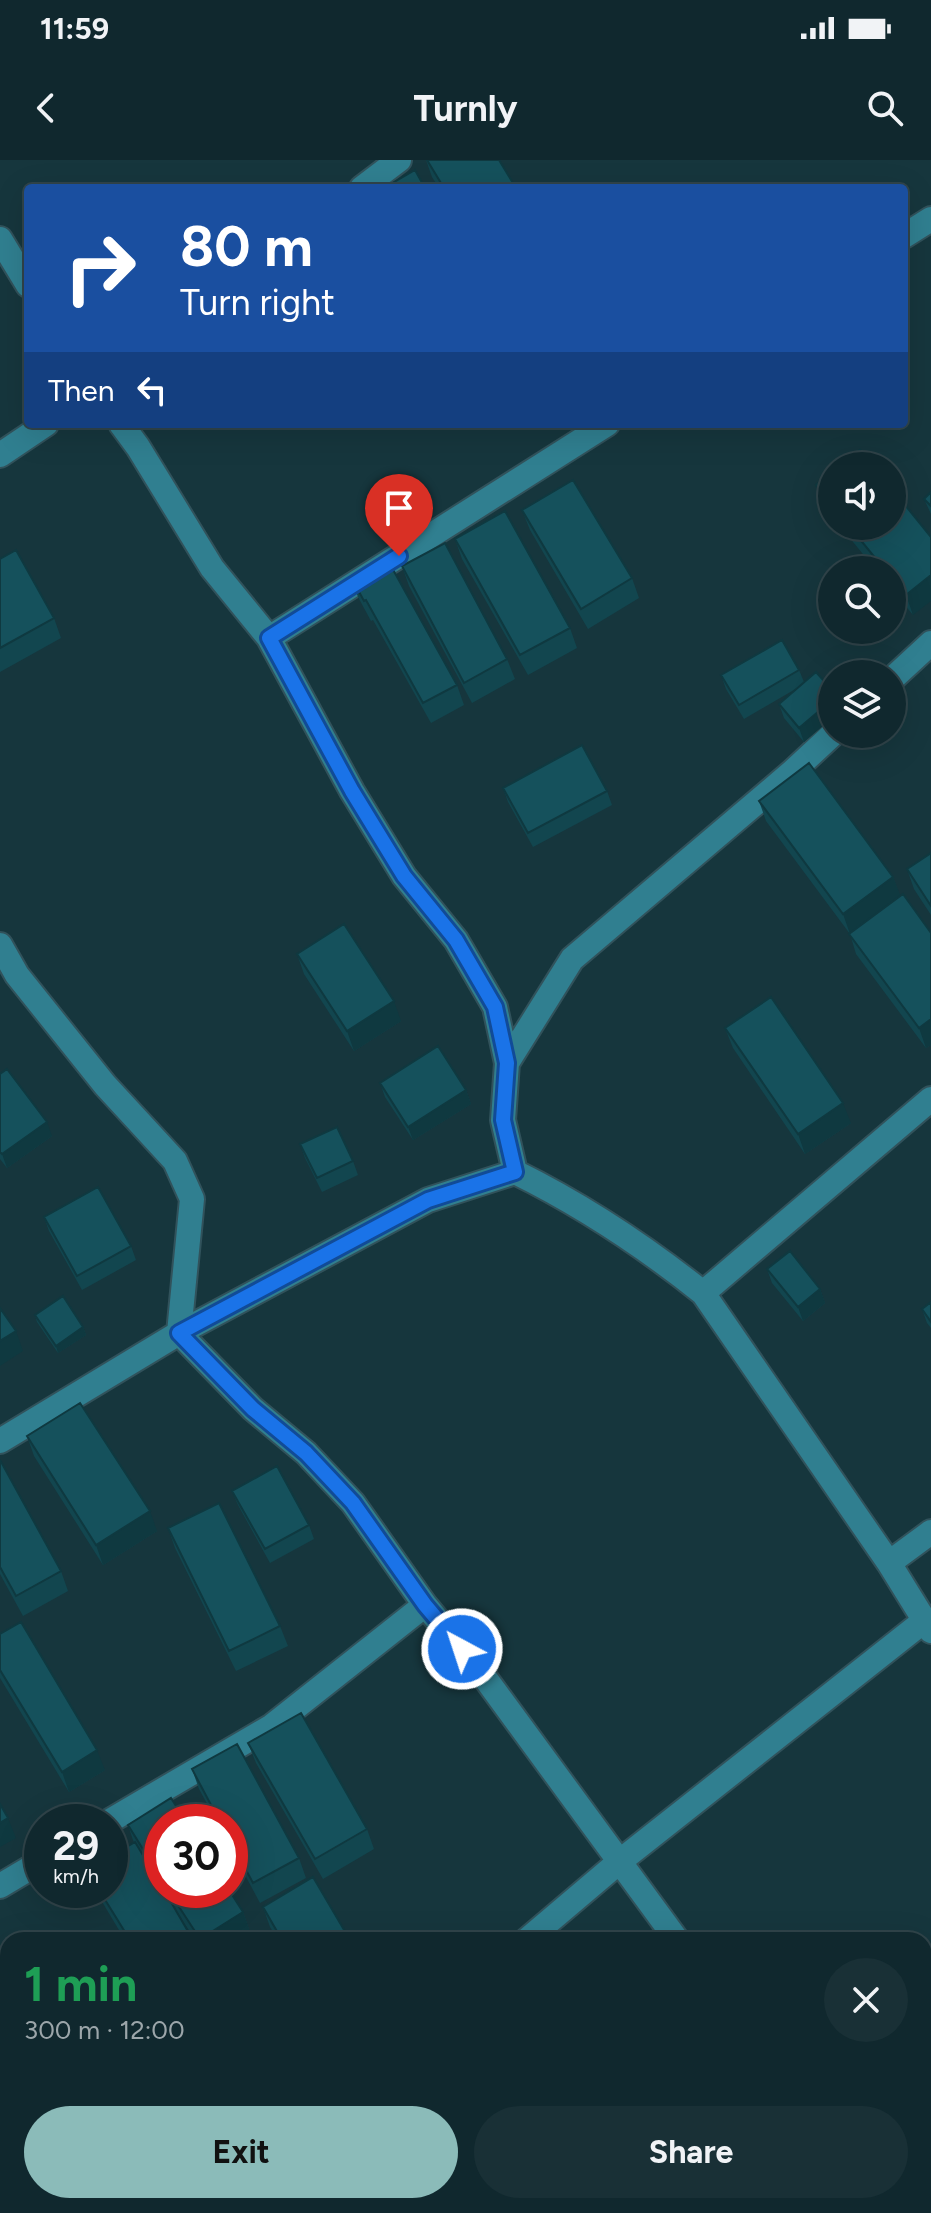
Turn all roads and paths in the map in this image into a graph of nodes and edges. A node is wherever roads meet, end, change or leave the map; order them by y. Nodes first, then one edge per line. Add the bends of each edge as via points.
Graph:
1 (399, 160) edge
2 (367, 184) edge
3 (931, 219) edge
4 (908, 233) edge
5 (0, 239) edge
6 (24, 278) edge
7 (40, 428) edge
8 (124, 428) edge
9 (601, 428) edge
10 (0, 455) edge
11 (269, 638) junction
12 (931, 643) edge
13 (906, 666) edge
14 (818, 748) edge
15 (0, 945) edge
16 (507, 1063) junction
17 (931, 1099) edge
18 (515, 1172) junction
19 (703, 1293) junction
20 (179, 1333) junction
21 (0, 1441) edge
22 (931, 1532) edge
23 (889, 1563) junction
24 (425, 1605) junction
25 (928, 1626) edge
26 (128, 1810) edge
27 (619, 1862) junction
28 (24, 1872) edge
29 (0, 1886) edge
30 (536, 1932) edge
31 (671, 1932) edge

1 - 2 street
3 - 4 street
5 - 6 street
7 - 10 street
8 - 11 street via 212,568
9 - 11 street
11 - 16 street via 404,876 456,940 495,1007
12 - 13 street
14 - 16 street via 572,959
15 - 20 street via 17,975 105,1085 175,1161 192,1199
16 - 18 street via 503,1120
17 - 19 street
18 - 19 street via 567,1198
18 - 20 street via 428,1200
19 - 23 street
20 - 21 street
20 - 24 street via 353,1503
22 - 23 street
23 - 25 street
24 - 26 street via 272,1726
24 - 27 street via 480,1671
25 - 27 street
27 - 30 street
27 - 31 street
28 - 29 street

